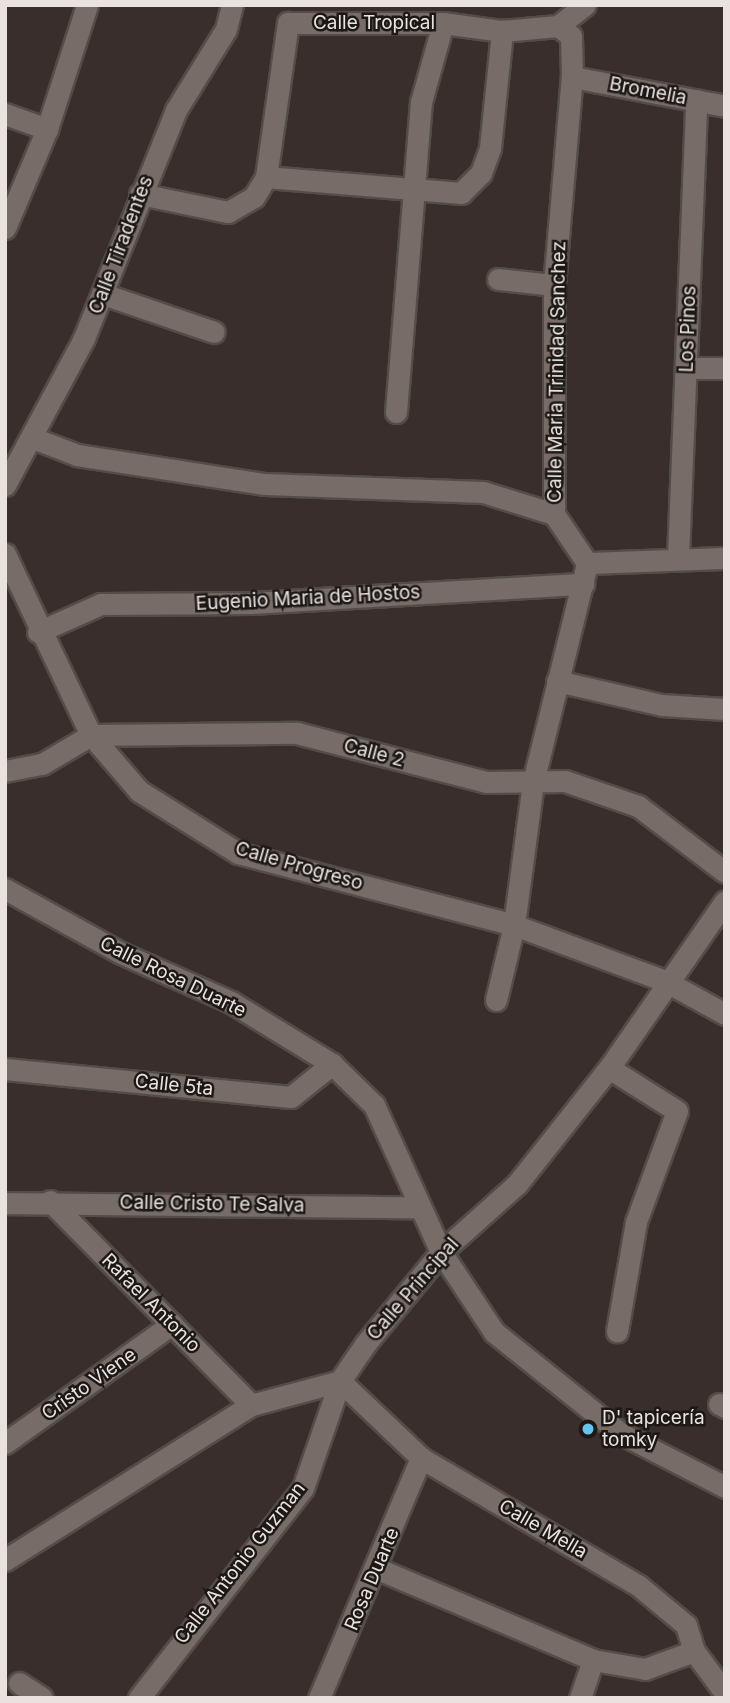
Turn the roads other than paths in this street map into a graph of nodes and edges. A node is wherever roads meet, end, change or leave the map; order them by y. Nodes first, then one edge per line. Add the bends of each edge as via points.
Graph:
1 (87, 5) edge
2 (232, 5) edge
3 (585, 5) edge
4 (443, 23) junction
5 (558, 26) junction
6 (502, 32) junction
7 (572, 77) junction
8 (696, 100) junction
9 (725, 106) edge
10 (5, 114) edge
11 (47, 129) junction
12 (266, 177) junction
13 (414, 187) junction
14 (140, 194) junction
15 (5, 228) edge
16 (498, 279) dead end
17 (554, 285) junction
18 (103, 294) junction
19 (214, 332) dead end
20 (687, 368) junction
21 (725, 369) edge
22 (396, 412) dead end
23 (33, 438) junction
24 (5, 485) edge
25 (554, 514) junction
26 (5, 554) edge
27 (678, 557) junction
28 (725, 558) edge
29 (585, 573) junction
30 (38, 632) junction
31 (557, 681) junction
32 (725, 709) edge
33 (91, 734) junction
34 (5, 771) edge
35 (533, 782) junction
36 (725, 872) edge
37 (5, 890) edge
38 (725, 901) edge
39 (514, 925) junction
40 (665, 981) junction
41 (496, 1000) dead end
42 (725, 1014) edge
43 (331, 1064) junction
44 (609, 1068) junction
45 (5, 1069) edge
46 (50, 1201) junction
47 (5, 1203) edge
48 (419, 1207) junction
49 (440, 1252) junction
50 (172, 1324) junction
51 (617, 1331) dead end
52 (340, 1381) junction
53 (251, 1405) junction
54 (5, 1443) edge
55 (421, 1458) junction
56 (725, 1487) edge
57 (5, 1560) edge
58 (378, 1569) junction
59 (694, 1651) junction
60 (593, 1660) junction
61 (19, 1683) dead end
62 (725, 1693) edge
63 (42, 1698) edge
64 (139, 1698) edge
65 (319, 1698) edge
66 (580, 1698) edge

1 - 11 street
2 - 14 street, Calle Tiradentes via 226,29 176,110
3 - 5 street
4 - 6 street, Calle Tropical
4 - 12 street, Calle Tropical via 288,23
4 - 13 street via 421,102
5 - 6 street, Calle Tropical
5 - 7 street, Calle Maria Trinidad Sanchez via 570,36
6 - 13 street via 490,148 481,173 461,193
7 - 8 street, Bromelia
7 - 17 street, Calle Maria Trinidad Sanchez
8 - 9 street, Bromelia
8 - 20 street, Los Pinos
10 - 11 street
11 - 15 street
12 - 13 street
12 - 14 street, Calle Tropical via 246,207 228,212
13 - 22 street
14 - 18 street, Calle Tiradentes
16 - 17 street
17 - 25 street, Calle Maria Trinidad Sanchez
18 - 19 street
18 - 23 street, Calle Tiradentes
20 - 21 street
20 - 27 street, Los Pinos
23 - 24 street, Calle Tiradentes
23 - 25 street via 77,455 265,484 483,492
25 - 29 street, Calle Maria Trinidad Sanchez
26 - 30 street, Calle Progreso
27 - 28 street, Eugenio Maria de Hostos
27 - 29 street, Eugenio Maria de Hostos
29 - 30 street, Eugenio Maria de Hostos via 251,603 101,604
29 - 31 street
30 - 33 street, Calle Progreso
31 - 32 street via 662,705
31 - 35 street
33 - 34 street via 42,764
33 - 35 street, Calle 2 via 297,733 486,782
33 - 39 street, Calle Progreso via 139,791 238,853
35 - 36 street, Calle 2 via 565,781 638,806
35 - 39 street
37 - 43 street, Calle Rosa Duarte via 121,953 231,1002
38 - 40 street, Calle Principal
39 - 40 street, Calle Progreso
39 - 41 street
40 - 42 street, Calle Progreso
40 - 44 street, Calle Principal
43 - 45 street, Calle 5ta via 291,1097
43 - 48 street, Calle Rosa Duarte via 374,1105
44 - 49 street, Calle Principal via 517,1184
44 - 51 street via 677,1111 636,1222
46 - 47 street, Calle Cristo Te Salva
46 - 48 street, Calle Cristo Te Salva
46 - 50 street, Rafael Antonio
48 - 49 street, Calle Rosa Duarte
49 - 52 street, Calle Principal
49 - 56 street, Calle Rosa Duarte via 494,1332 620,1433
50 - 53 street, Rafael Antonio
50 - 54 street, Cristo Viene
52 - 53 street
52 - 55 street, Calle Mella
52 - 64 street, Calle Antonio Guzman via 303,1488
53 - 57 street
55 - 58 street, Rosa Duarte
55 - 59 street, Calle Mella via 639,1586 685,1625
58 - 60 street
58 - 65 street, Rosa Duarte
59 - 60 street via 645,1669
59 - 62 street, Calle Mella
60 - 66 street
61 - 63 street

